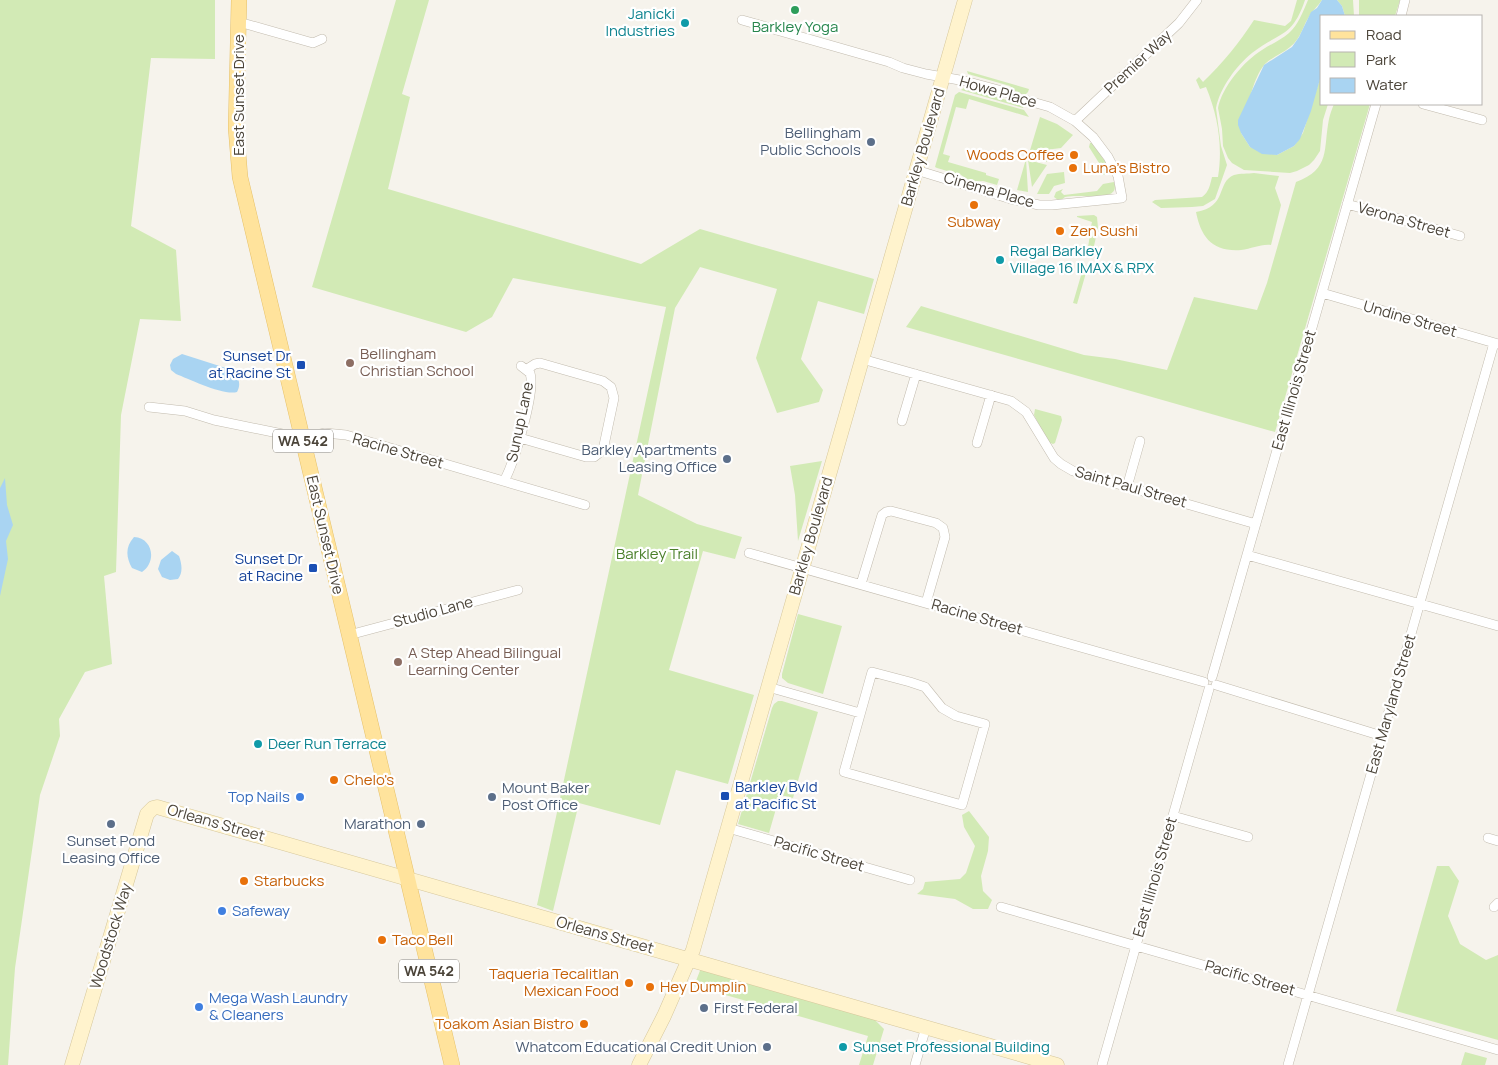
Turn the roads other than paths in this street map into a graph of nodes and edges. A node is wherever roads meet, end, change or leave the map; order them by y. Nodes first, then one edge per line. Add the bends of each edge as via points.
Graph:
1 (239, 0) edge
2 (965, 0) edge
3 (1198, 0) edge
4 (1405, 0) edge
5 (1401, 15) edge
6 (742, 20) dead end
7 (239, 22) junction
8 (322, 39) dead end
9 (943, 77) junction
10 (1376, 105) edge
11 (1427, 105) edge
12 (1482, 120) dead end
13 (1075, 121) junction
14 (916, 170) junction
15 (1122, 198) joint
16 (1347, 204) junction
17 (1460, 236) dead end
18 (1322, 294) junction
19 (1496, 343) edge
20 (862, 359) junction
21 (916, 374) junction
22 (991, 395) junction
23 (149, 407) dead end
24 (902, 421) dead end
25 (302, 438) junction
26 (520, 438) junction
27 (1140, 441) dead end
28 (977, 443) dead end
29 (504, 481) junction
30 (1127, 487) junction
31 (585, 505) dead end
32 (1256, 524) junction
33 (749, 553) dead end
34 (1247, 554) junction
35 (802, 568) junction
36 (860, 584) junction
37 (518, 590) dead end
38 (926, 603) junction
39 (1420, 604) junction
40 (1498, 626) edge
41 (349, 635) junction
42 (1210, 683) junction
43 (768, 687) junction
44 (860, 713) junction
45 (1382, 736) junction
46 (153, 808) joint
47 (1173, 816) junction
48 (728, 828) junction
49 (1248, 837) dead end
50 (1488, 838) dead end
51 (1498, 841) edge
52 (406, 878) junction
53 (910, 880) dead end
54 (1001, 906) dead end
55 (1136, 946) junction
56 (690, 959) junction
57 (1308, 995) junction
58 (926, 1027) junction
59 (1498, 1050) edge
60 (72, 1065) edge
61 (452, 1065) edge
62 (639, 1065) edge
63 (915, 1065) edge
64 (1057, 1065) edge
65 (1102, 1065) edge
66 (1288, 1065) edge

1 - 7 main road, East Sunset Drive / WA 542
2 - 9 main road, Barkley Boulevard
3 - 13 street, Premier Way via 1179,23
4 - 5 street
6 - 9 street, Howe Place
7 - 8 street via 313,44
7 - 25 main road, East Sunset Drive / WA 542 via 236,128 240,177
9 - 13 street, Howe Place via 1006,92
9 - 14 main road, Barkley Boulevard
10 - 16 street, East Illinois Street
11 - 12 street
13 - 15 street, Howe Place via 1108,157 1117,174
14 - 15 street, Cinema Place via 1038,205
14 - 20 main road, Barkley Boulevard
16 - 17 street, Verona Street
16 - 18 street, East Illinois Street
18 - 19 street, Undine Street
18 - 32 street, East Illinois Street
19 - 39 street, East Maryland Street
20 - 21 street, Saint Paul Street
20 - 35 main road, Barkley Boulevard
21 - 22 street, Saint Paul Street
21 - 24 street
22 - 28 street
22 - 30 street, Saint Paul Street via 1011,401 1026,412 1054,458 1066,468
23 - 25 street, Racine Street via 185,411
25 - 29 street, Racine Street via 325,433 346,435
25 - 41 main road, East Sunset Drive / WA 542
26 - 26 street, Sunup Lane via 531,384 530,373 524,367 540,363 603,381 611,387 614,398 603,450 598,455 586,457
26 - 29 street, Sunup Lane
27 - 30 street
29 - 31 street, Racine Street
30 - 32 street, Saint Paul Street
32 - 34 street, East Illinois Street
33 - 35 street, Racine Street
34 - 39 street
34 - 42 street, East Illinois Street
35 - 36 street, Racine Street
35 - 43 main road, Barkley Boulevard
36 - 38 street, Racine Street
36 - 38 street via 882,515 896,512 936,523 943,528 945,537
37 - 41 street, Studio Lane
38 - 42 street, Racine Street
39 - 40 street
39 - 45 street, East Maryland Street
41 - 52 main road, East Sunset Drive / WA 542
42 - 45 street, Racine Street
42 - 47 street, East Illinois Street
43 - 44 street
43 - 48 main road, Barkley Boulevard
44 - 44 street via 844,772 962,805 985,724 956,716 942,708 925,688 872,672
45 - 57 street, East Maryland Street
46 - 52 main road, Orleans Street via 159,807
46 - 60 main road, Woodstock Way via 147,814
47 - 49 street
47 - 55 street, East Illinois Street
48 - 53 street, Pacific Street
48 - 56 main road, Barkley Boulevard
50 - 51 street
52 - 56 main road, Orleans Street
52 - 61 main road, East Sunset Drive / WA 542
54 - 55 street, Pacific Street
55 - 57 street, Pacific Street
55 - 65 street, East Illinois Street
56 - 58 main road, Orleans Street
56 - 62 main road, Barkley Boulevard
57 - 59 street, Pacific Street
57 - 66 street, East Maryland Street
58 - 63 street
58 - 64 main road, Orleans Street

